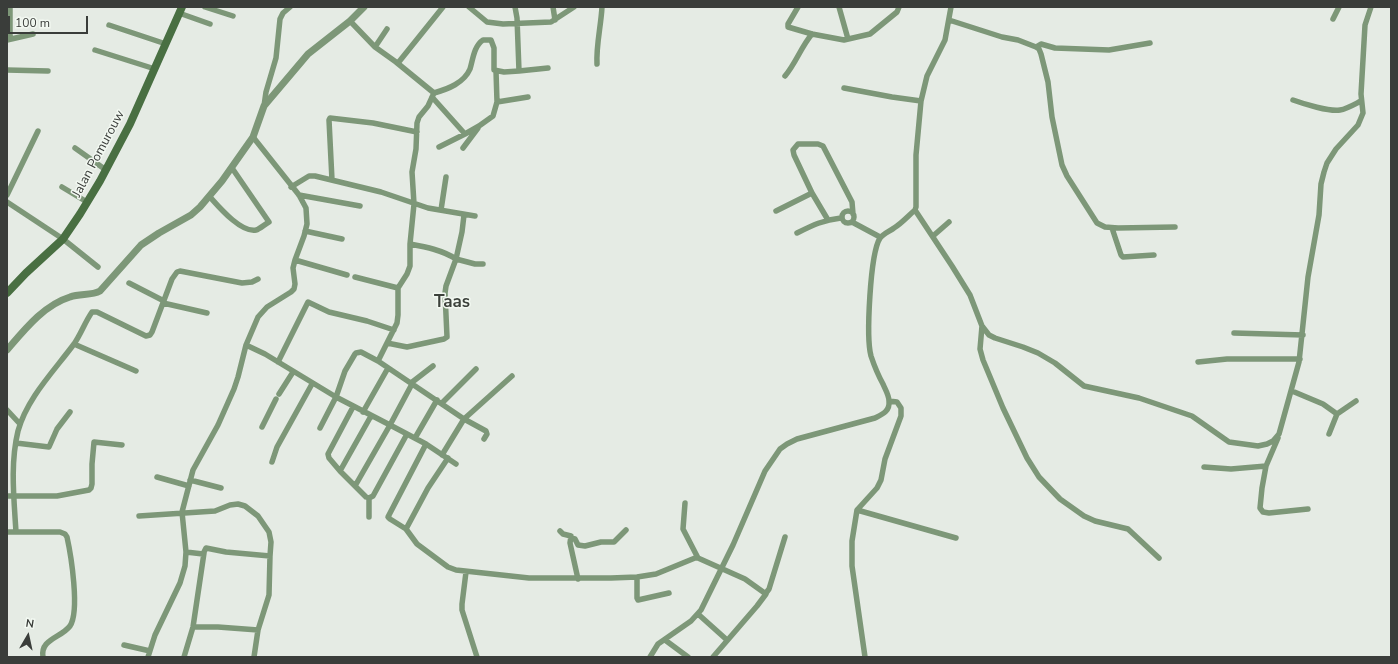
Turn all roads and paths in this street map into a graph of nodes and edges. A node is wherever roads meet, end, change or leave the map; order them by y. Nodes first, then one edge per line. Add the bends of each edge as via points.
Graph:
1 (10, 7) edge
2 (205, 7) edge
3 (290, 7) edge
4 (364, 7) edge
5 (443, 7) edge
6 (469, 7) edge
7 (515, 7) edge
8 (553, 7) edge
9 (574, 7) edge
10 (602, 7) edge
11 (798, 7) edge
12 (839, 7) edge
13 (899, 7) edge
14 (951, 7) edge
15 (1339, 7) edge
16 (1371, 7) edge
17 (181, 10) edge
18 (233, 16) dead end
19 (1333, 19) dead end
20 (555, 20) junction
21 (949, 20) junction
22 (350, 21) junction
23 (109, 24) dead end
24 (210, 24) dead end
25 (517, 24) junction
26 (387, 29) dead end
27 (33, 34) dead end
28 (812, 34) junction
29 (9, 39) edge
30 (843, 40) junction
31 (1150, 43) dead end
32 (166, 44) junction
33 (375, 47) junction
34 (1036, 47) junction
35 (95, 50) dead end
36 (396, 62) junction
37 (597, 64) dead end
38 (155, 68) junction
39 (548, 68) dead end
40 (7, 70) edge
41 (48, 71) dead end
42 (496, 71) junction
43 (519, 71) junction
44 (785, 76) dead end
45 (844, 88) dead end
46 (433, 95) junction
47 (528, 97) dead end
48 (1293, 100) dead end
49 (921, 101) junction
50 (1361, 101) junction
51 (497, 102) junction
52 (264, 106) junction
53 (479, 126) junction
54 (38, 131) dead end
55 (417, 132) junction
56 (464, 134) junction
57 (253, 137) junction
58 (439, 147) dead end
59 (75, 148) dead end
60 (463, 148) dead end
61 (232, 168) junction
62 (106, 170) junction
63 (446, 177) dead end
64 (332, 180) junction
65 (291, 186) junction
66 (62, 187) dead end
67 (812, 194) junction
68 (7, 195) edge
69 (299, 196) junction
70 (210, 197) junction
71 (7, 202) edge
72 (87, 202) junction
73 (414, 204) junction
74 (360, 206) dead end
75 (441, 210) junction
76 (915, 210) junction
77 (776, 211) dead end
78 (853, 214) junction
79 (464, 215) junction
80 (475, 216) dead end
81 (841, 218) junction
82 (828, 220) junction
83 (852, 222) junction
84 (949, 222) dead end
85 (1175, 227) dead end
86 (1112, 228) junction
87 (305, 231) junction
88 (797, 233) dead end
89 (933, 236) junction
90 (880, 237) junction
91 (63, 239) junction
92 (342, 239) dead end
93 (410, 244) junction
94 (1154, 255) dead end
95 (456, 259) junction
96 (295, 260) junction
97 (483, 264) dead end
98 (98, 267) dead end
99 (347, 275) dead end
100 (355, 277) dead end
101 (258, 279) dead end
102 (129, 283) dead end
103 (398, 288) junction
104 (7, 293) edge
105 (164, 302) junction
106 (207, 314) dead end
107 (982, 326) junction
108 (394, 330) junction
109 (1234, 333) dead end
110 (1302, 335) junction
111 (74, 344) junction
112 (387, 344) junction
113 (246, 345) junction
114 (7, 350) edge
115 (1300, 359) junction
116 (378, 361) junction
117 (278, 362) junction
118 (1198, 362) dead end
119 (433, 366) dead end
120 (388, 368) junction
121 (476, 369) dead end
122 (136, 371) dead end
123 (291, 371) junction
124 (512, 376) dead end
125 (412, 383) junction
126 (312, 384) junction
127 (1292, 391) junction
128 (336, 397) junction
129 (440, 402) junction
130 (889, 402) junction
131 (1356, 402) dead end
132 (354, 407) junction
133 (7, 410) edge
134 (70, 412) dead end
135 (363, 412) junction
136 (1337, 414) junction
137 (371, 416) junction
138 (464, 419) junction
139 (20, 424) junction
140 (390, 425) junction
141 (262, 427) dead end
142 (320, 428) dead end
143 (407, 434) junction
144 (1279, 434) junction
145 (1329, 434) dead end
146 (415, 438) junction
147 (484, 439) dead end
148 (16, 443) junction
149 (426, 444) junction
150 (122, 445) dead end
151 (442, 455) junction
152 (448, 458) junction
153 (7, 460) edge
154 (14, 460) junction
155 (272, 462) dead end
156 (456, 464) dead end
157 (1266, 466) junction
158 (1204, 467) dead end
159 (340, 471) junction
160 (157, 477) dead end
161 (189, 483) junction
162 (355, 486) junction
163 (222, 488) dead end
164 (7, 496) edge
165 (14, 497) junction
166 (369, 498) junction
167 (685, 503) dead end
168 (1308, 509) dead end
169 (857, 510) junction
170 (182, 512) junction
171 (139, 516) dead end
172 (369, 516) dead end
173 (406, 529) junction
174 (626, 530) dead end
175 (560, 531) dead end
176 (7, 532) edge
177 (16, 532) junction
178 (571, 538) junction
179 (785, 538) dead end
180 (956, 538) dead end
181 (186, 552) junction
182 (204, 553) junction
183 (270, 556) junction
184 (698, 558) junction
185 (1159, 558) dead end
186 (721, 569) junction
187 (466, 572) junction
188 (637, 577) junction
189 (578, 579) junction
190 (669, 593) dead end
191 (766, 593) junction
192 (698, 614) junction
193 (193, 627) junction
194 (258, 630) junction
195 (665, 640) junction
196 (726, 640) junction
197 (124, 645) dead end
198 (150, 651) junction
199 (687, 656) edge
200 (43, 657) edge
201 (148, 657) edge
202 (184, 657) edge
203 (254, 657) edge
204 (478, 657) edge
205 (650, 657) edge
206 (713, 657) edge
207 (865, 657) edge

1 - 29 street
2 - 18 street
3 - 52 street via 280,19 276,58
4 - 22 street
5 - 36 street
6 - 25 street via 487,22
7 - 25 street
8 - 20 street
9 - 20 street
10 - 37 street
11 - 28 street via 788,26
12 - 30 street
13 - 30 street via 897,12 870,34
14 - 21 street
15 - 19 street
16 - 50 street via 1365,25
17 - 24 street
17 - 32 main road, Jalan Pomurouw
20 - 25 street via 546,23
21 - 34 street
21 - 49 street via 945,40 927,76
22 - 33 street
22 - 52 street via 308,54
23 - 32 street
25 - 43 street
26 - 33 street
27 - 29 street
28 - 30 street
28 - 44 street
31 - 34 street via 1109,50 1055,48 1041,44
32 - 38 main road, Jalan Pomurouw
33 - 36 street
34 - 86 street via 1041,54 1048,82 1062,165 1097,223 1105,228
35 - 38 street
36 - 46 street
38 - 62 main road, Jalan Pomurouw
39 - 43 street
40 - 41 street
42 - 43 street
42 - 46 street via 494,44 491,40 483,40 478,44 464,78
42 - 51 street
45 - 49 street
46 - 55 street via 419,117
46 - 56 street
47 - 51 street
48 - 50 street via 1336,111
49 - 76 street via 916,155
50 - 110 street via 1363,113 1358,125 1327,163 1322,178
51 - 53 street via 493,116
52 - 57 street
53 - 56 street
53 - 60 street
54 - 68 street
55 - 64 street via 373,123 329,119
55 - 73 street via 412,172
56 - 58 street
57 - 61 street
57 - 65 street
59 - 62 street
61 - 70 street
61 - 70 street via 269,222 256,230 249,230 233,220
62 - 72 main road, Jalan Pomurouw
63 - 75 street
64 - 65 street via 310,176
64 - 73 street via 381,192
65 - 69 street
66 - 72 street
67 - 77 street
67 - 78 street via 794,155 793,150 798,144 823,146 852,202
67 - 82 street
69 - 74 street
69 - 87 street via 306,208
70 - 114 street via 191,215 141,246 100,291 72,296 52,306 38,316
71 - 91 street
72 - 91 main road, Jalan Pomurouw
73 - 75 street
73 - 93 street
75 - 79 street
76 - 89 street
76 - 90 street via 895,228
78 - 81 street via 847,211
78 - 83 street
79 - 80 street
79 - 95 street
81 - 82 street
81 - 83 street via 845,223
82 - 88 street
83 - 90 street
84 - 89 street
85 - 86 street
86 - 94 street via 1123,257
87 - 92 street
87 - 96 street
89 - 107 street via 970,296
90 - 130 street via 873,262 869,347
91 - 98 street
91 - 104 main road, Jalan Pomurouw
93 - 95 street via 433,249
93 - 103 street via 409,269
95 - 97 street
95 - 112 street via 445,293 447,337 407,347
96 - 99 street
96 - 113 street via 294,289 262,311
100 - 103 street
101 - 105 street via 242,283 180,272 172,279
102 - 105 street
103 - 108 street via 398,315
105 - 106 street
105 - 111 street via 150,335 143,335 94,312 90,314
107 - 144 street via 995,338 1038,353 1055,363 1084,386 1139,398 1192,416 1229,442 1258,446 1273,441
107 - 185 street via 980,349 985,364 1002,408 1039,477 1060,499 1084,516 1128,529
108 - 112 street
108 - 117 street via 337,314 308,302
109 - 110 street
110 - 115 street
111 - 122 street
111 - 139 street via 37,393
112 - 116 street
113 - 117 street
113 - 161 street via 234,389
115 - 118 street via 1227,359
115 - 127 street
116 - 120 street
116 - 128 street via 361,352 356,353
117 - 123 street
119 - 125 street
120 - 125 street
120 - 135 street
121 - 129 street
123 - 126 street
123 - 141 street
124 - 138 street
125 - 129 street
125 - 140 street
126 - 128 street
126 - 155 street
127 - 136 street via 1323,404
127 - 144 street
128 - 132 street
128 - 142 street
129 - 138 street
129 - 146 street
130 - 169 street via 897,402 901,408 901,416 885,459 881,480
130 - 186 street via 888,408 880,415 807,435 780,449 765,471
131 - 136 street
132 - 135 street
132 - 159 street via 328,454
133 - 139 street
134 - 148 street via 57,429 49,447
135 - 137 street
136 - 145 street
137 - 140 street
137 - 159 street
138 - 147 street via 486,431
138 - 151 street
139 - 148 street
140 - 143 street
140 - 162 street
143 - 146 street
143 - 166 street via 373,496
144 - 157 street
146 - 149 street
148 - 154 street
149 - 151 street
149 - 173 street via 388,517
150 - 165 street via 94,442 91,489 64,495
151 - 152 street
152 - 156 street
152 - 173 street
153 - 154 street
154 - 165 street
157 - 158 street via 1231,469
157 - 168 street via 1260,502 1262,511 1277,513
159 - 162 street
160 - 161 street
161 - 163 street
161 - 170 street
162 - 166 street
164 - 165 street
165 - 177 street
166 - 172 street
167 - 184 street via 683,529
169 - 180 street
169 - 207 street via 852,561
170 - 171 street
170 - 181 street
170 - 183 street via 215,511 238,504 245,506 265,525 270,536
173 - 187 street via 418,544 444,564
174 - 178 street via 613,543 601,542 583,546
175 - 178 street
176 - 177 street
177 - 200 street via 60,532 68,539 75,609 70,626 46,644 42,651
178 - 189 street
179 - 191 street
181 - 182 street
181 - 198 street via 180,583
182 - 183 street via 206,548
182 - 193 street
183 - 194 street via 269,595
184 - 186 street
184 - 188 street via 656,574
186 - 191 street via 745,579
186 - 192 street
187 - 189 street via 529,578
187 - 204 street via 462,610
188 - 189 street
188 - 190 street via 638,599
191 - 196 street
192 - 195 street
192 - 196 street
193 - 194 street
193 - 202 street
194 - 203 street
195 - 199 street
195 - 205 street via 656,647
196 - 206 street
197 - 198 street
198 - 201 street

